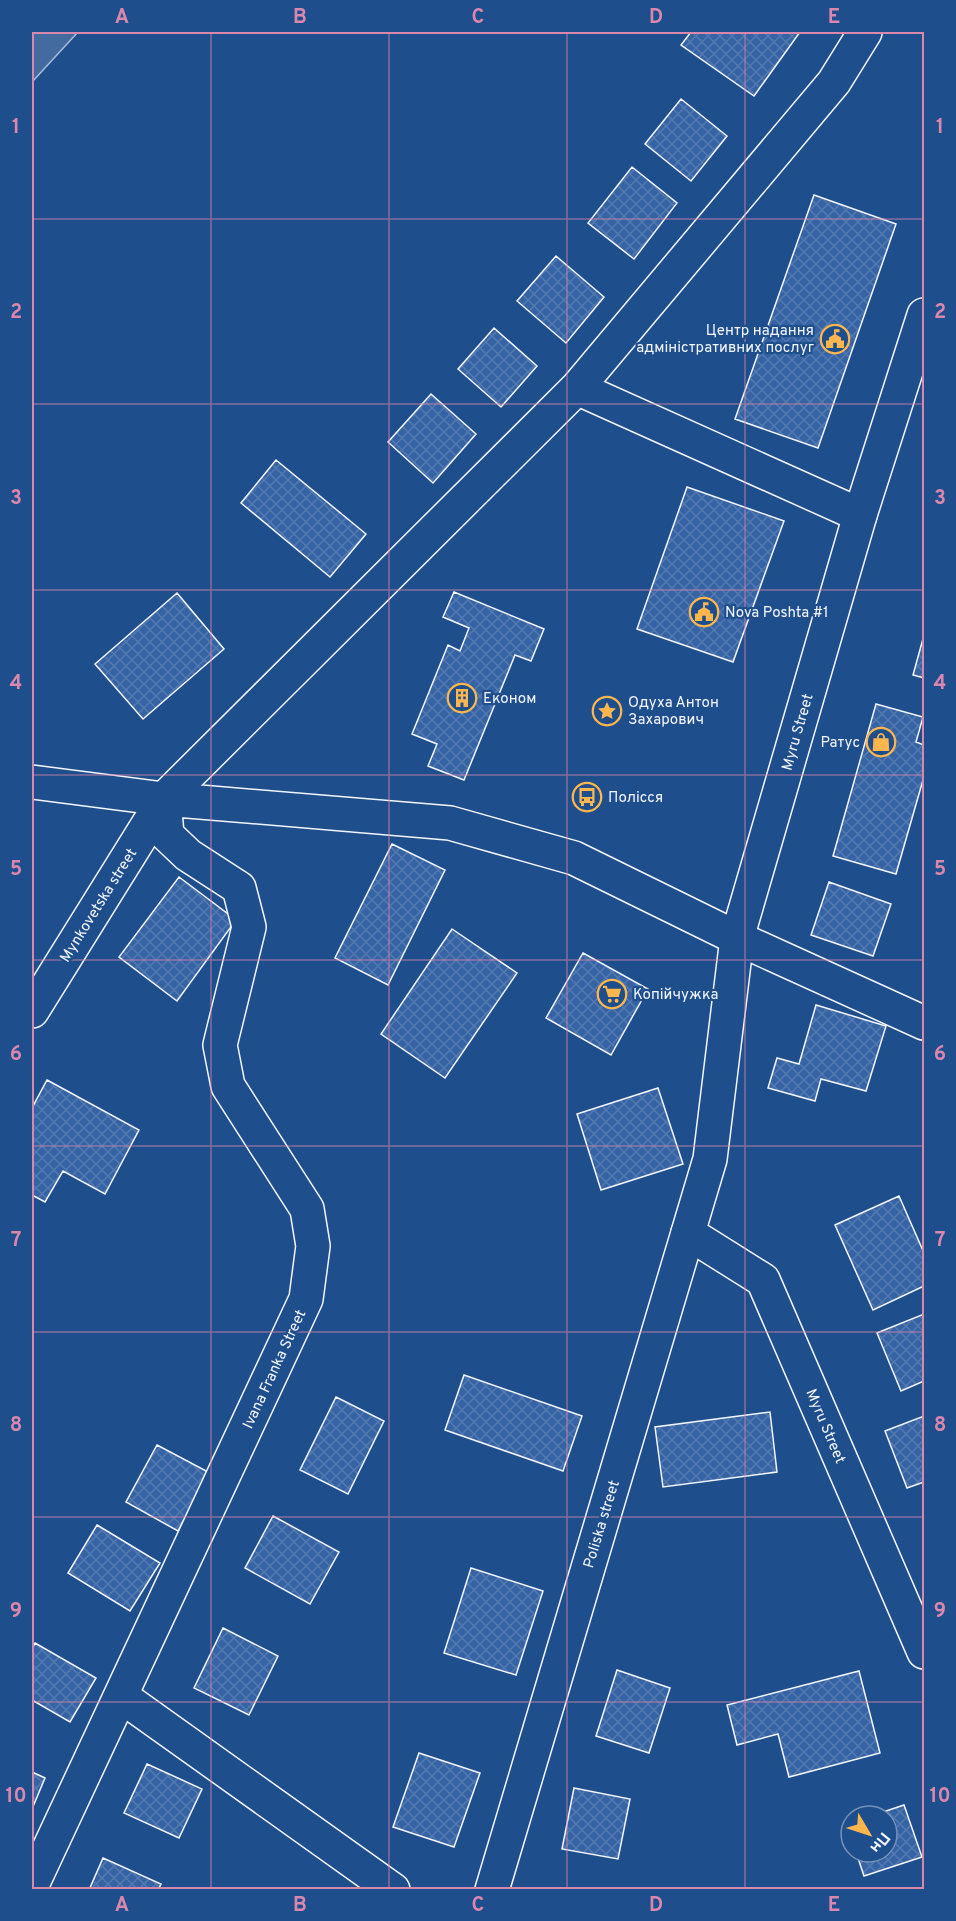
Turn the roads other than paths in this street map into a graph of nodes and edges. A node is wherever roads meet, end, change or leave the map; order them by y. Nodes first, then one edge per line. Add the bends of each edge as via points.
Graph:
1 (865, 32) edge
2 (924, 315) edge
3 (577, 388) junction
4 (860, 515) junction
5 (32, 782) edge
6 (164, 799) junction
7 (736, 938) junction
8 (32, 1011) edge
9 (924, 1023) edge
10 (711, 1159) joint
11 (688, 1233) junction
12 (924, 1652) edge
13 (121, 1696) junction
14 (32, 1885) edge
15 (393, 1890) edge
16 (492, 1890) edge

1 - 3 street, Mynkovetska street via 834,82
2 - 4 street, Myru Street
3 - 4 street
3 - 6 street, Mynkovetska street
4 - 7 street, Myru Street
5 - 6 street
6 - 7 street via 450,824 574,858
6 - 8 street, Mynkovetska street
6 - 13 street, Ivana Franka Street via 167,834 188,855 239,888 249,927 220,1045 228,1086 307,1209 313,1246 306,1299
7 - 9 street
7 - 10 street, Myru Street
10 - 11 street, Poliska street
11 - 12 street, Myru Street via 763,1280
11 - 16 street, Poliska street
13 - 14 street, Ivana Franka Street
13 - 15 street

